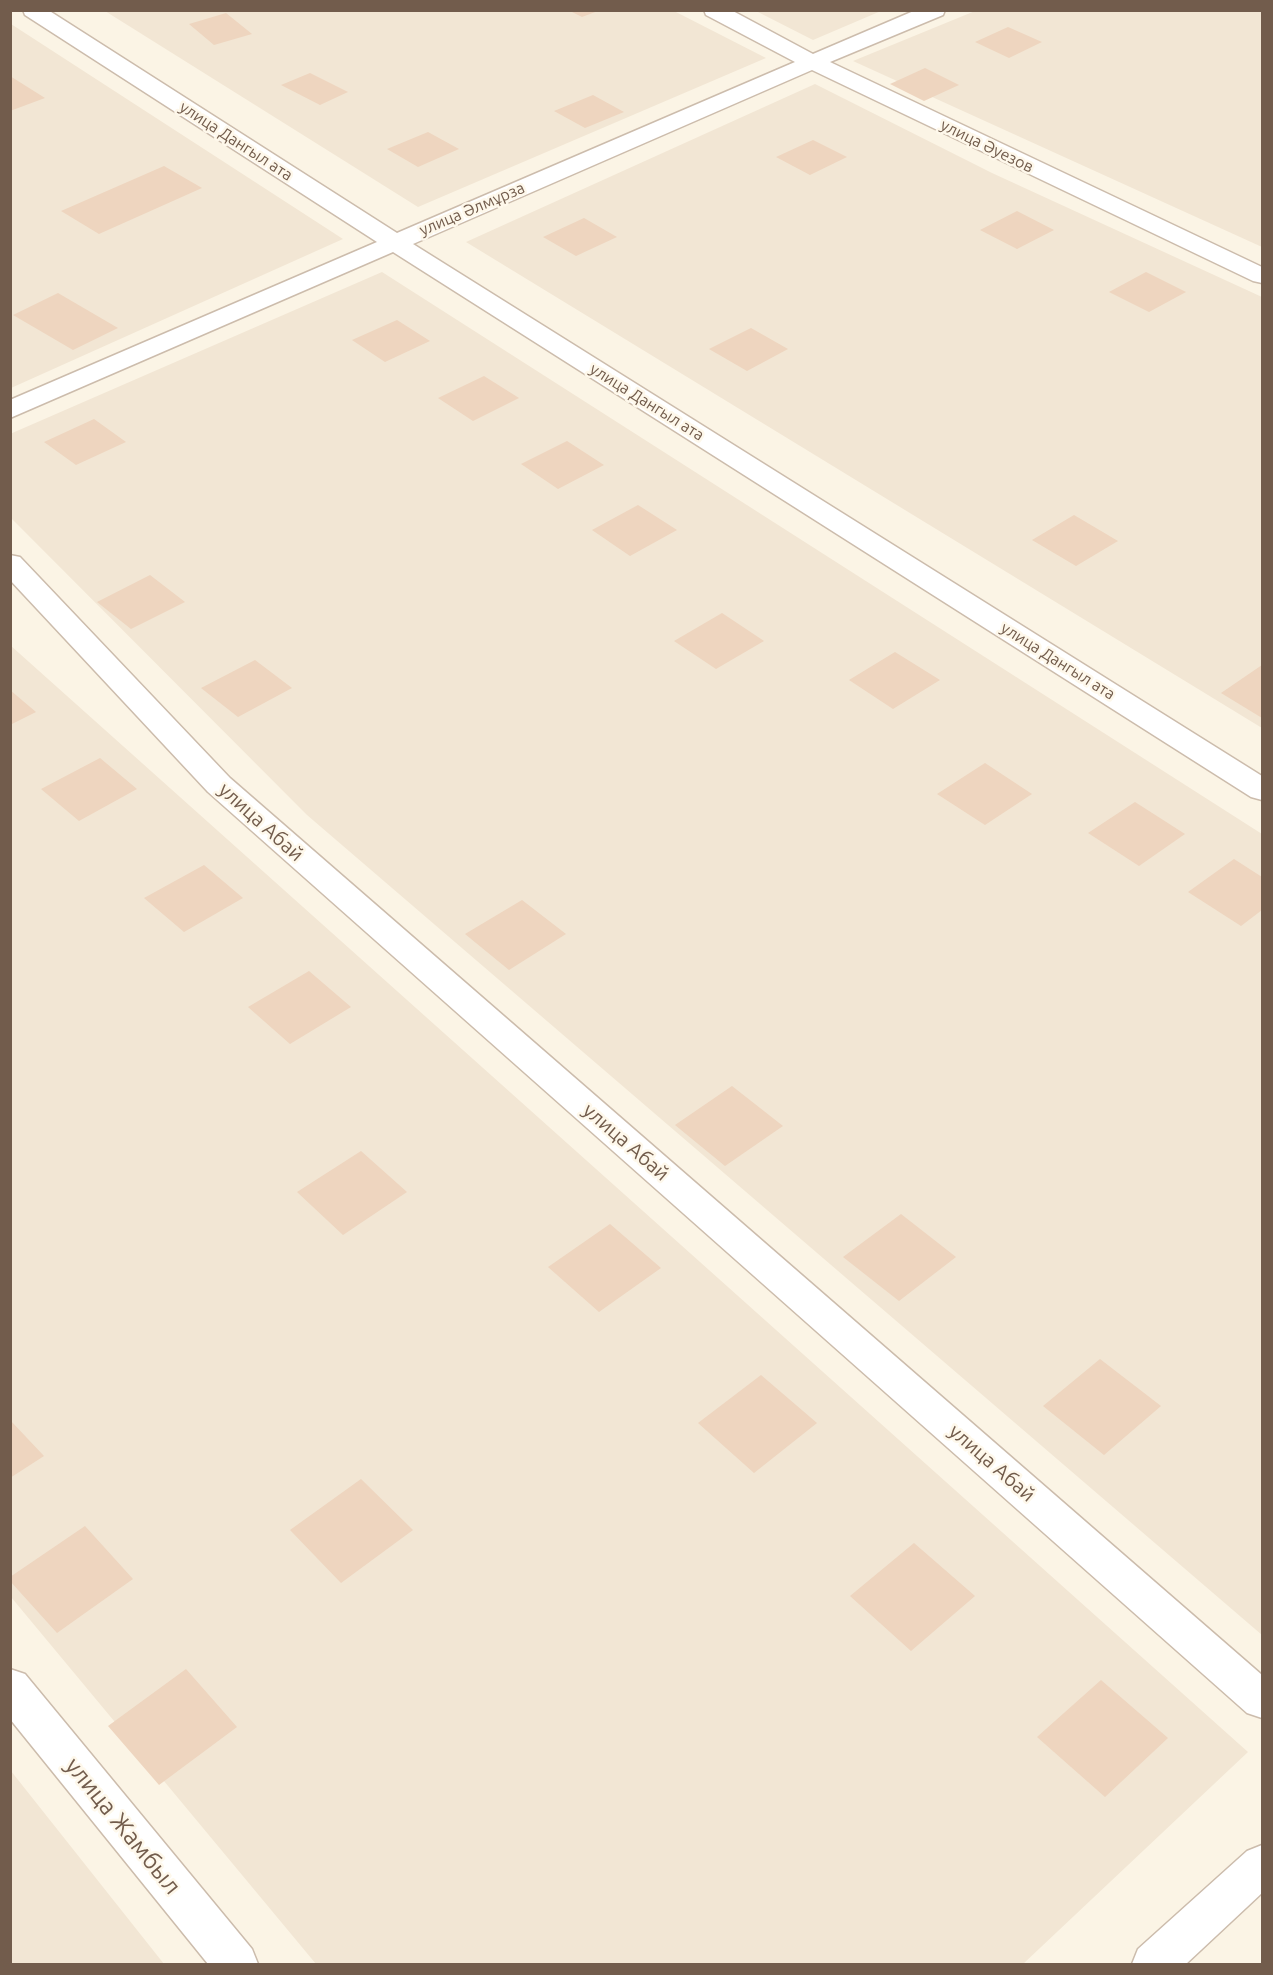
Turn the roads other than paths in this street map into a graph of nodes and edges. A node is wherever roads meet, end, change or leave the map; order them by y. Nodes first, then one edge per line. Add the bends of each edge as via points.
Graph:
1 (33, 10) edge
2 (714, 10) edge
3 (935, 10) edge
4 (812, 62) junction
5 (395, 243) junction
6 (1263, 276) edge
7 (10, 410) edge
8 (10, 563) edge
9 (1263, 790) edge
10 (10, 1687) edge
11 (1263, 1700) edge
12 (1263, 1864) edge
13 (236, 1965) edge
14 (1155, 1965) edge

1 - 5 street, улица Дангыл ата
2 - 4 street, улица Әуезов
3 - 4 street, улица Әлмұрза
4 - 5 street, улица Әлмұрза
4 - 6 street, улица Әуезов
5 - 7 street, улица Әлмұрза
5 - 9 street, улица Дангыл ата
8 - 11 street, улица Абай via 219,785
10 - 13 street, улица Жамбыл
12 - 14 street

